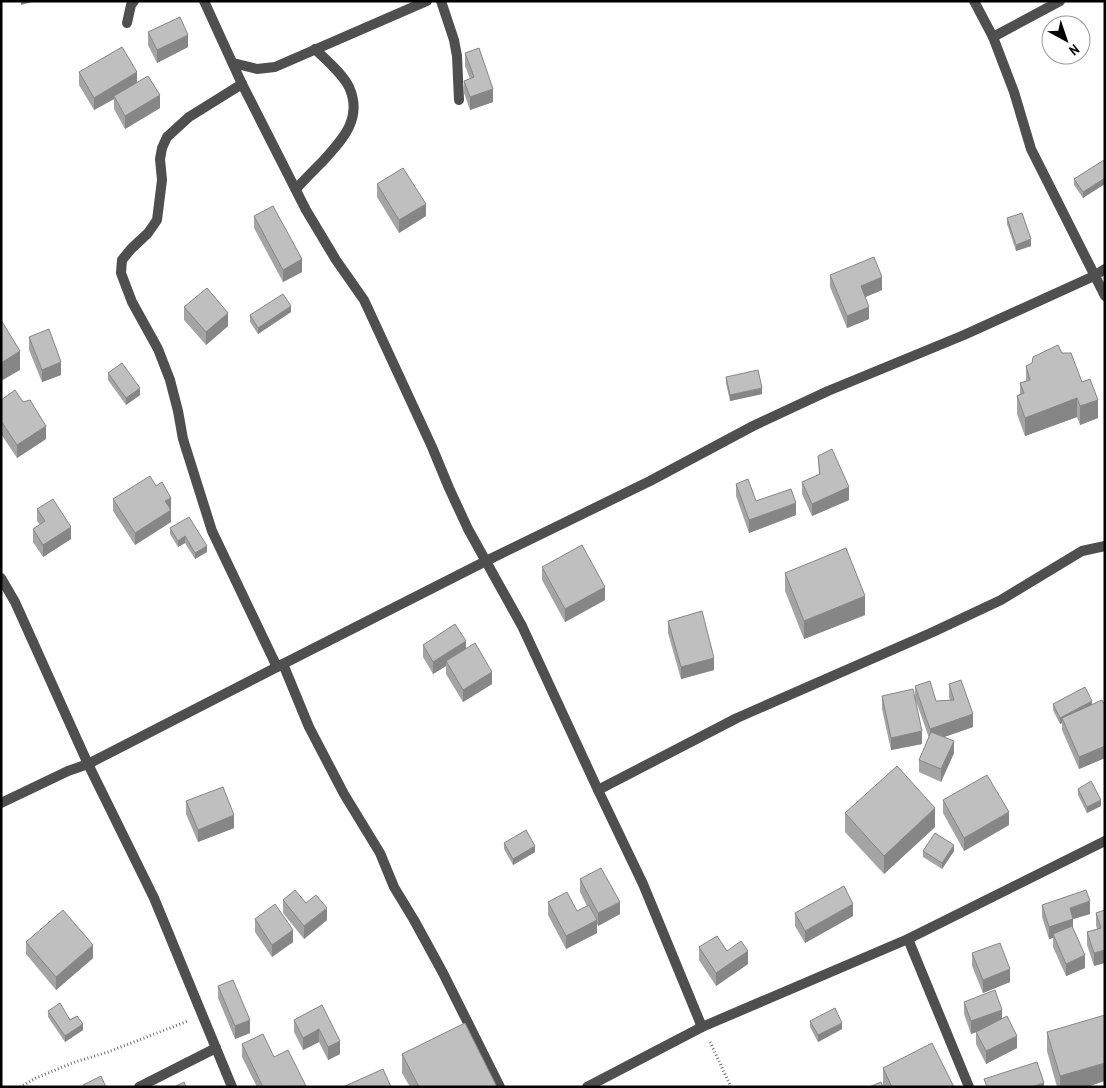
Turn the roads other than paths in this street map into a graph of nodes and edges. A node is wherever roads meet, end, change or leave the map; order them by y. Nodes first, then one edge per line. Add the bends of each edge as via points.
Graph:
1 (134, 1) edge
2 (204, 1) edge
3 (427, 1) edge
4 (441, 1) edge
5 (974, 1) edge
6 (1060, 1) edge
7 (127, 23) dead end
8 (993, 36) junction
9 (315, 49) junction
10 (233, 63) junction
11 (242, 84) junction
12 (459, 100) dead end
13 (296, 189) junction
14 (1105, 269) edge
15 (1094, 276) junction
16 (1105, 296) edge
17 (1105, 546) edge
18 (486, 561) junction
19 (1, 578) edge
20 (280, 665) junction
21 (88, 764) junction
22 (598, 790) junction
23 (1, 803) edge
24 (1105, 841) edge
25 (908, 939) junction
26 (702, 1026) junction
27 (216, 1048) junction
28 (138, 1087) edge
29 (232, 1087) edge
30 (500, 1087) edge
31 (587, 1087) edge
32 (969, 1087) edge

1 - 7 street
2 - 10 street
3 - 9 street
4 - 12 street via 457,56
5 - 8 street
6 - 8 street
8 - 15 street via 1031,149
9 - 10 street via 274,68 257,69
9 - 13 street via 348,85 354,102 353,120 337,146
10 - 11 street
11 - 13 street
11 - 20 street via 189,117 167,137 160,159 162,180 157,220 122,260 121,273 170,380 183,439 212,531
13 - 18 street via 336,260 364,300 464,521
14 - 15 street
15 - 16 street
15 - 18 street via 828,391
17 - 22 street via 1082,552 1001,600 942,628 737,718
18 - 20 street
18 - 22 street via 522,626
19 - 21 street via 15,602
20 - 21 street
20 - 30 street via 309,727 380,853 394,887 443,973
21 - 23 street
21 - 27 street via 154,898
22 - 26 street via 643,884
24 - 25 street
25 - 26 street
25 - 32 street
26 - 31 street
27 - 28 street
27 - 29 street

